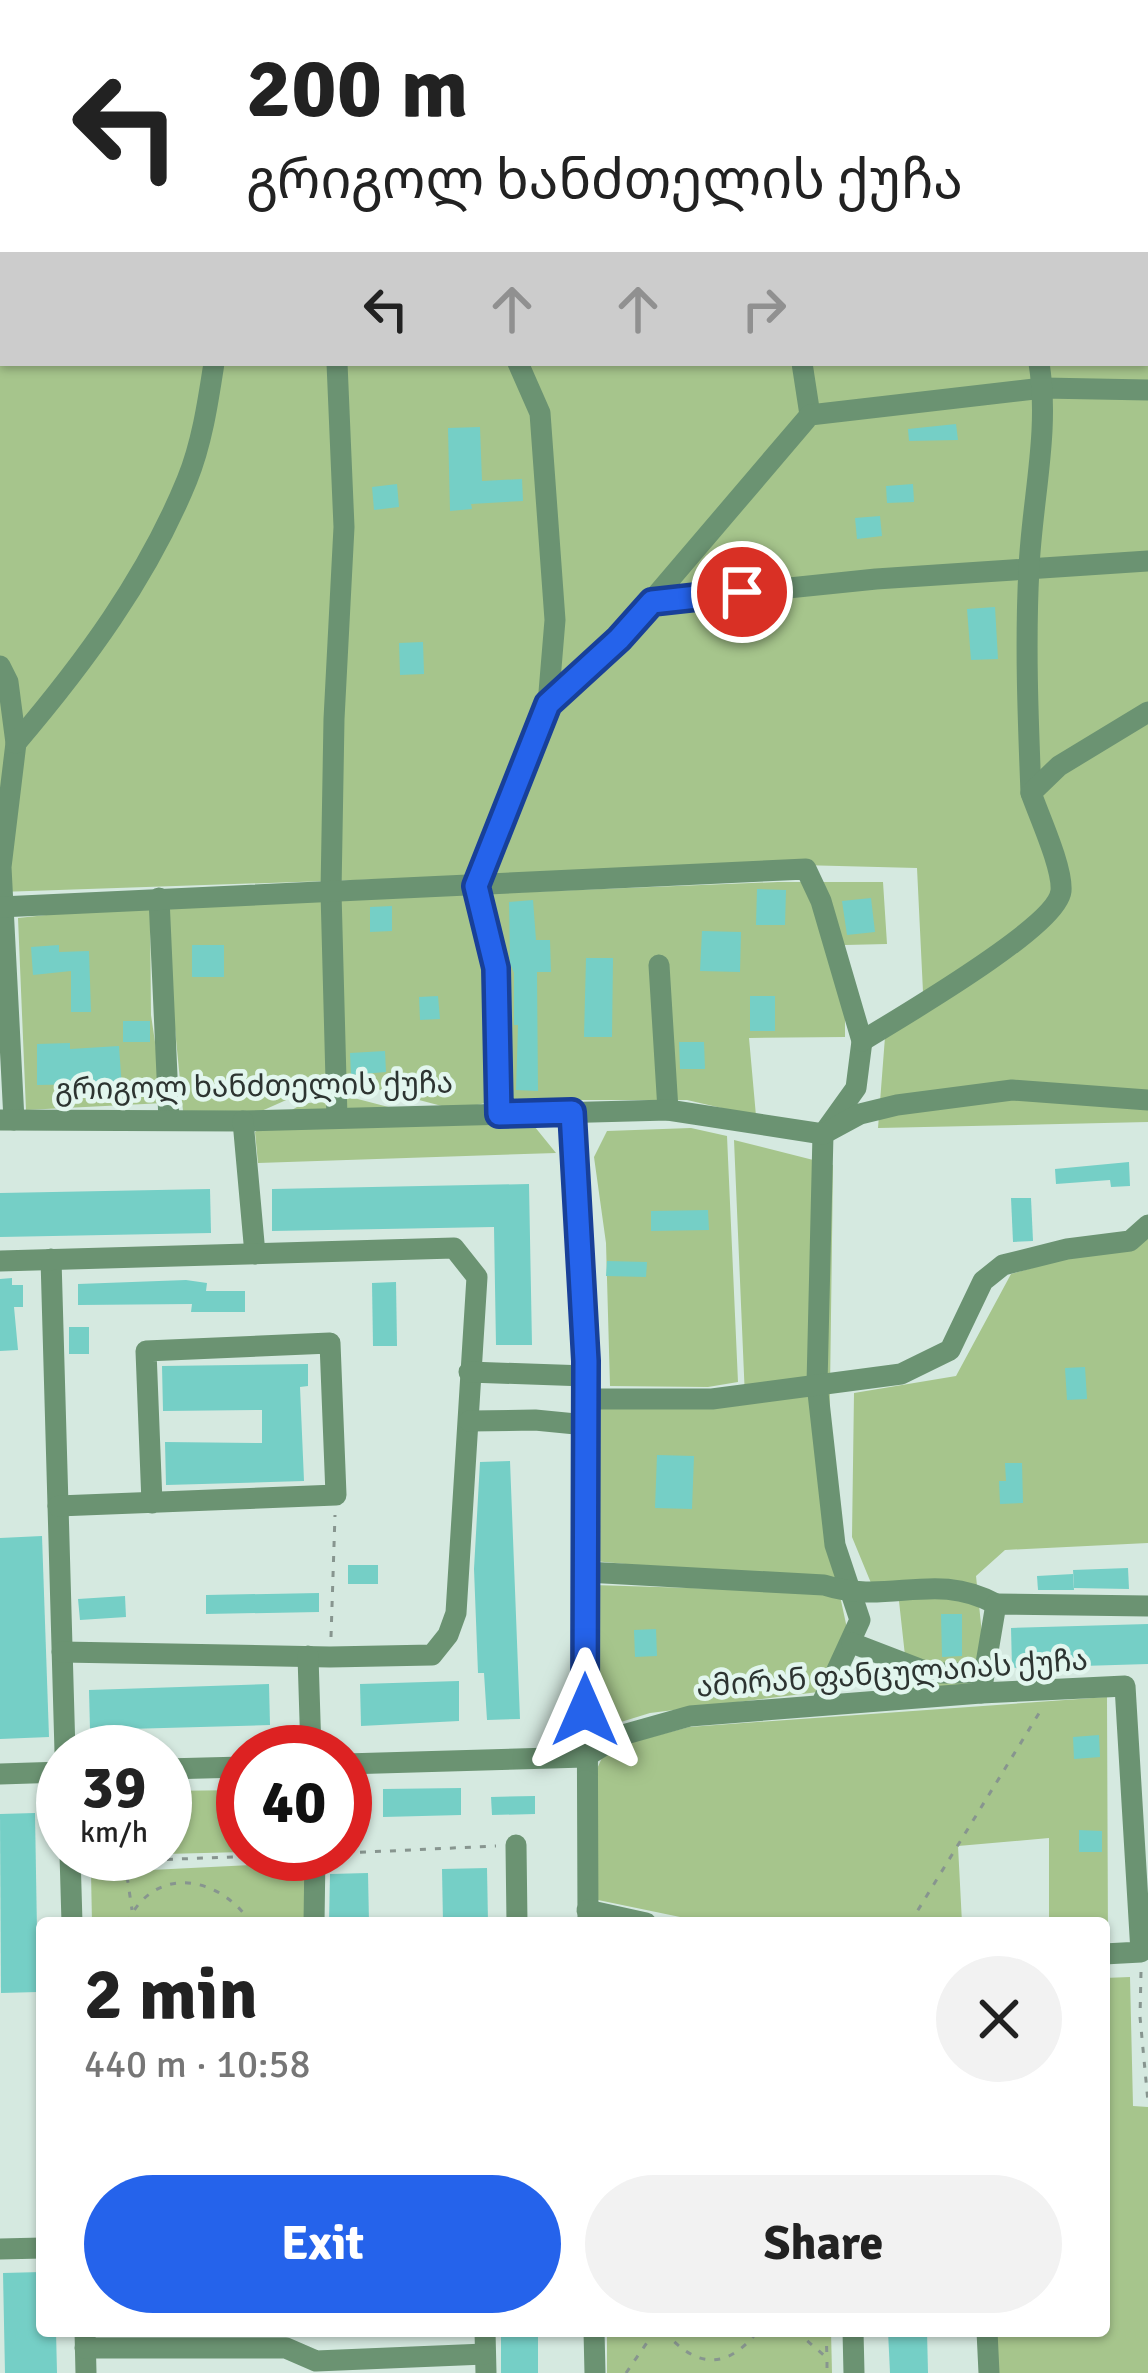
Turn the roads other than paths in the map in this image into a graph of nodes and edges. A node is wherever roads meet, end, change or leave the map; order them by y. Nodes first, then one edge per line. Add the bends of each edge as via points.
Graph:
1 (214, 366) edge
2 (337, 366) edge
3 (519, 366) edge
4 (802, 366) edge
5 (1039, 366) edge
6 (1042, 388) junction
7 (1148, 390) edge
8 (810, 415) junction
9 (1148, 561) edge
10 (1028, 569) junction
11 (652, 602) junction
12 (0, 666) edge
13 (548, 704) junction
14 (1148, 712) edge
15 (16, 743) junction
16 (1031, 793) junction
17 (476, 886) junction
18 (331, 892) junction
19 (159, 898) junction
20 (2, 907) edge
21 (659, 964) dead end
22 (862, 1040) junction
23 (1148, 1100) edge
24 (668, 1110) junction
25 (572, 1112) junction
26 (499, 1114) junction
27 (338, 1118) junction
28 (7, 1120) edge
29 (169, 1120) junction
30 (243, 1121) junction
31 (823, 1134) junction
32 (1148, 1225) edge
33 (255, 1254) junction
34 (51, 1259) junction
35 (0, 1261) edge
36 (470, 1372) junction
37 (817, 1384) junction
38 (586, 1388) junction
39 (469, 1421) junction
40 (586, 1425) junction
41 (152, 1503) junction
42 (58, 1506) junction
43 (586, 1572) junction
44 (854, 1594) junction
45 (996, 1604) junction
46 (1148, 1606) edge
47 (852, 1643) junction
48 (62, 1652) junction
49 (319, 1656) junction
50 (983, 1683) junction
51 (1125, 1686) junction
52 (1148, 1686) edge
53 (820, 1705) junction
54 (64, 1725) edge
55 (313, 1725) edge
56 (585, 1756) junction
57 (372, 1763) edge
58 (36, 1773) edge
59 (0, 1774) edge
60 (516, 1846) road end
61 (71, 1881) edge
62 (313, 1881) edge
63 (72, 1917) edge
64 (314, 1917) edge
65 (518, 1917) edge
66 (588, 1917) edge
67 (1144, 1952) edge
68 (1110, 1954) edge
69 (36, 2248) edge
70 (0, 2249) edge
71 (594, 2337) edge
72 (853, 2337) edge
73 (987, 2337) edge
74 (85, 2339) edge
75 (486, 2364) edge
76 (318, 2367) edge
77 (86, 2373) edge
78 (595, 2373) edge
79 (854, 2373) edge
80 (989, 2373) edge

1 - 15 street via 188,477 144,571
2 - 18 street via 344,526
3 - 13 street via 540,413 555,620
4 - 8 street
5 - 6 street
6 - 7 street
6 - 8 street
6 - 10 street
8 - 11 street
9 - 10 street
10 - 11 street
10 - 16 street
11 - 13 street
12 - 15 street
13 - 17 street
14 - 16 street via 1059,766
15 - 20 street
16 - 22 street via 1062,886 1057,905 1026,934
17 - 18 street
17 - 22 street via 806,869
17 - 26 street via 496,968
18 - 19 street
18 - 27 street
19 - 20 street
19 - 29 street
20 - 28 street
21 - 24 street
22 - 31 street via 856,1088
23 - 31 street via 1012,1090 897,1105
24 - 25 street, გრიგოლ ხანძთელის ქუჩა
24 - 31 street, გრიგოლ ხანძთელის ქუჩა
25 - 26 street, გრიგოლ ხანძთელის ქუჩა
25 - 38 street
26 - 27 street, გრიგოლ ხანძთელის ქუჩა
27 - 30 street, გრიგოლ ხანძთელის ქუჩა
28 - 29 street, გრიგოლ ხანძთელის ქუჩა
29 - 30 street, გრიგოლ ხანძთელის ქუჩა
30 - 33 street
31 - 37 street
32 - 37 street via 1130,1241 1003,1265 982,1281 950,1350 901,1375
33 - 34 street
33 - 36 street via 454,1248 477,1276
34 - 35 street
34 - 42 street
36 - 38 street
36 - 39 street
37 - 38 street via 712,1399
37 - 44 street via 835,1545
38 - 40 street
39 - 40 street
39 - 49 street via 448,1634 432,1655
40 - 43 street
41 - 41 street via 336,1496 330,1343 146,1351
41 - 42 street
42 - 48 street
43 - 44 street via 824,1585
43 - 56 street
44 - 45 street via 938,1586
44 - 47 street via 860,1620
45 - 46 street
45 - 50 street
47 - 50 street
47 - 53 street
48 - 49 street
48 - 54 street
49 - 55 street
50 - 51 street, ამირან ფანცულაიას ქუჩა via 1053,1691
50 - 53 street, ამირან ფანცულაიას ქუჩა
51 - 52 street
51 - 67 street, ამირან ფანცულაიას ქუჩა
53 - 56 street, ამირან ფანცულაიას ქუჩა via 690,1716 619,1736
56 - 57 street
56 - 66 street
58 - 59 street
60 - 65 street
61 - 63 street
62 - 64 street
67 - 68 street
69 - 70 street
71 - 78 street
72 - 79 street
73 - 80 street
74 - 76 street via 286,2348
74 - 77 street
75 - 76 street

